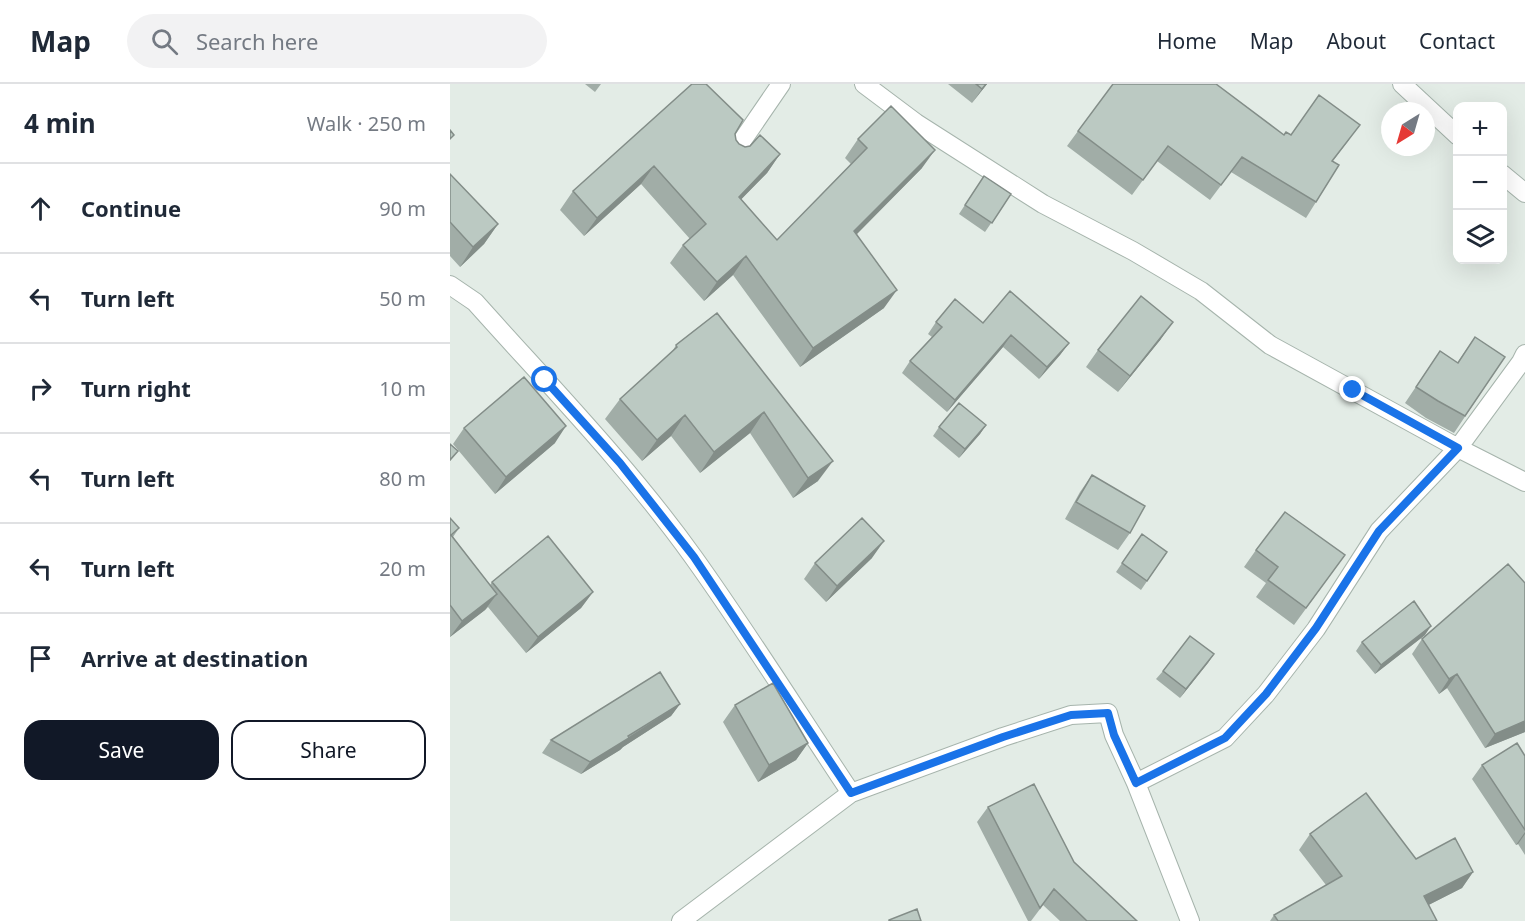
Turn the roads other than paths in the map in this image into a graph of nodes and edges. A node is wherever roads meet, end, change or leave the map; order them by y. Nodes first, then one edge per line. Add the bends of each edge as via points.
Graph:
1 (781, 84) edge
2 (864, 84) edge
3 (1402, 84) edge
4 (1453, 132) edge
5 (733, 154) edge
6 (1507, 177) edge
7 (1525, 193) edge
8 (450, 285) edge
9 (1525, 354) edge
10 (1458, 448) junction
11 (1525, 483) edge
12 (1136, 783) junction
13 (851, 793) junction
14 (681, 921) edge
15 (1190, 921) edge

1 - 5 street
2 - 10 street via 916,123 1043,204 1201,291 1270,345
3 - 4 street
6 - 7 street
8 - 13 street via 475,302 627,471 694,557
9 - 10 street
10 - 11 street
10 - 12 street via 1379,531 1316,628 1266,694 1225,738
12 - 13 street via 1108,713 1071,715
12 - 15 street
13 - 14 street

